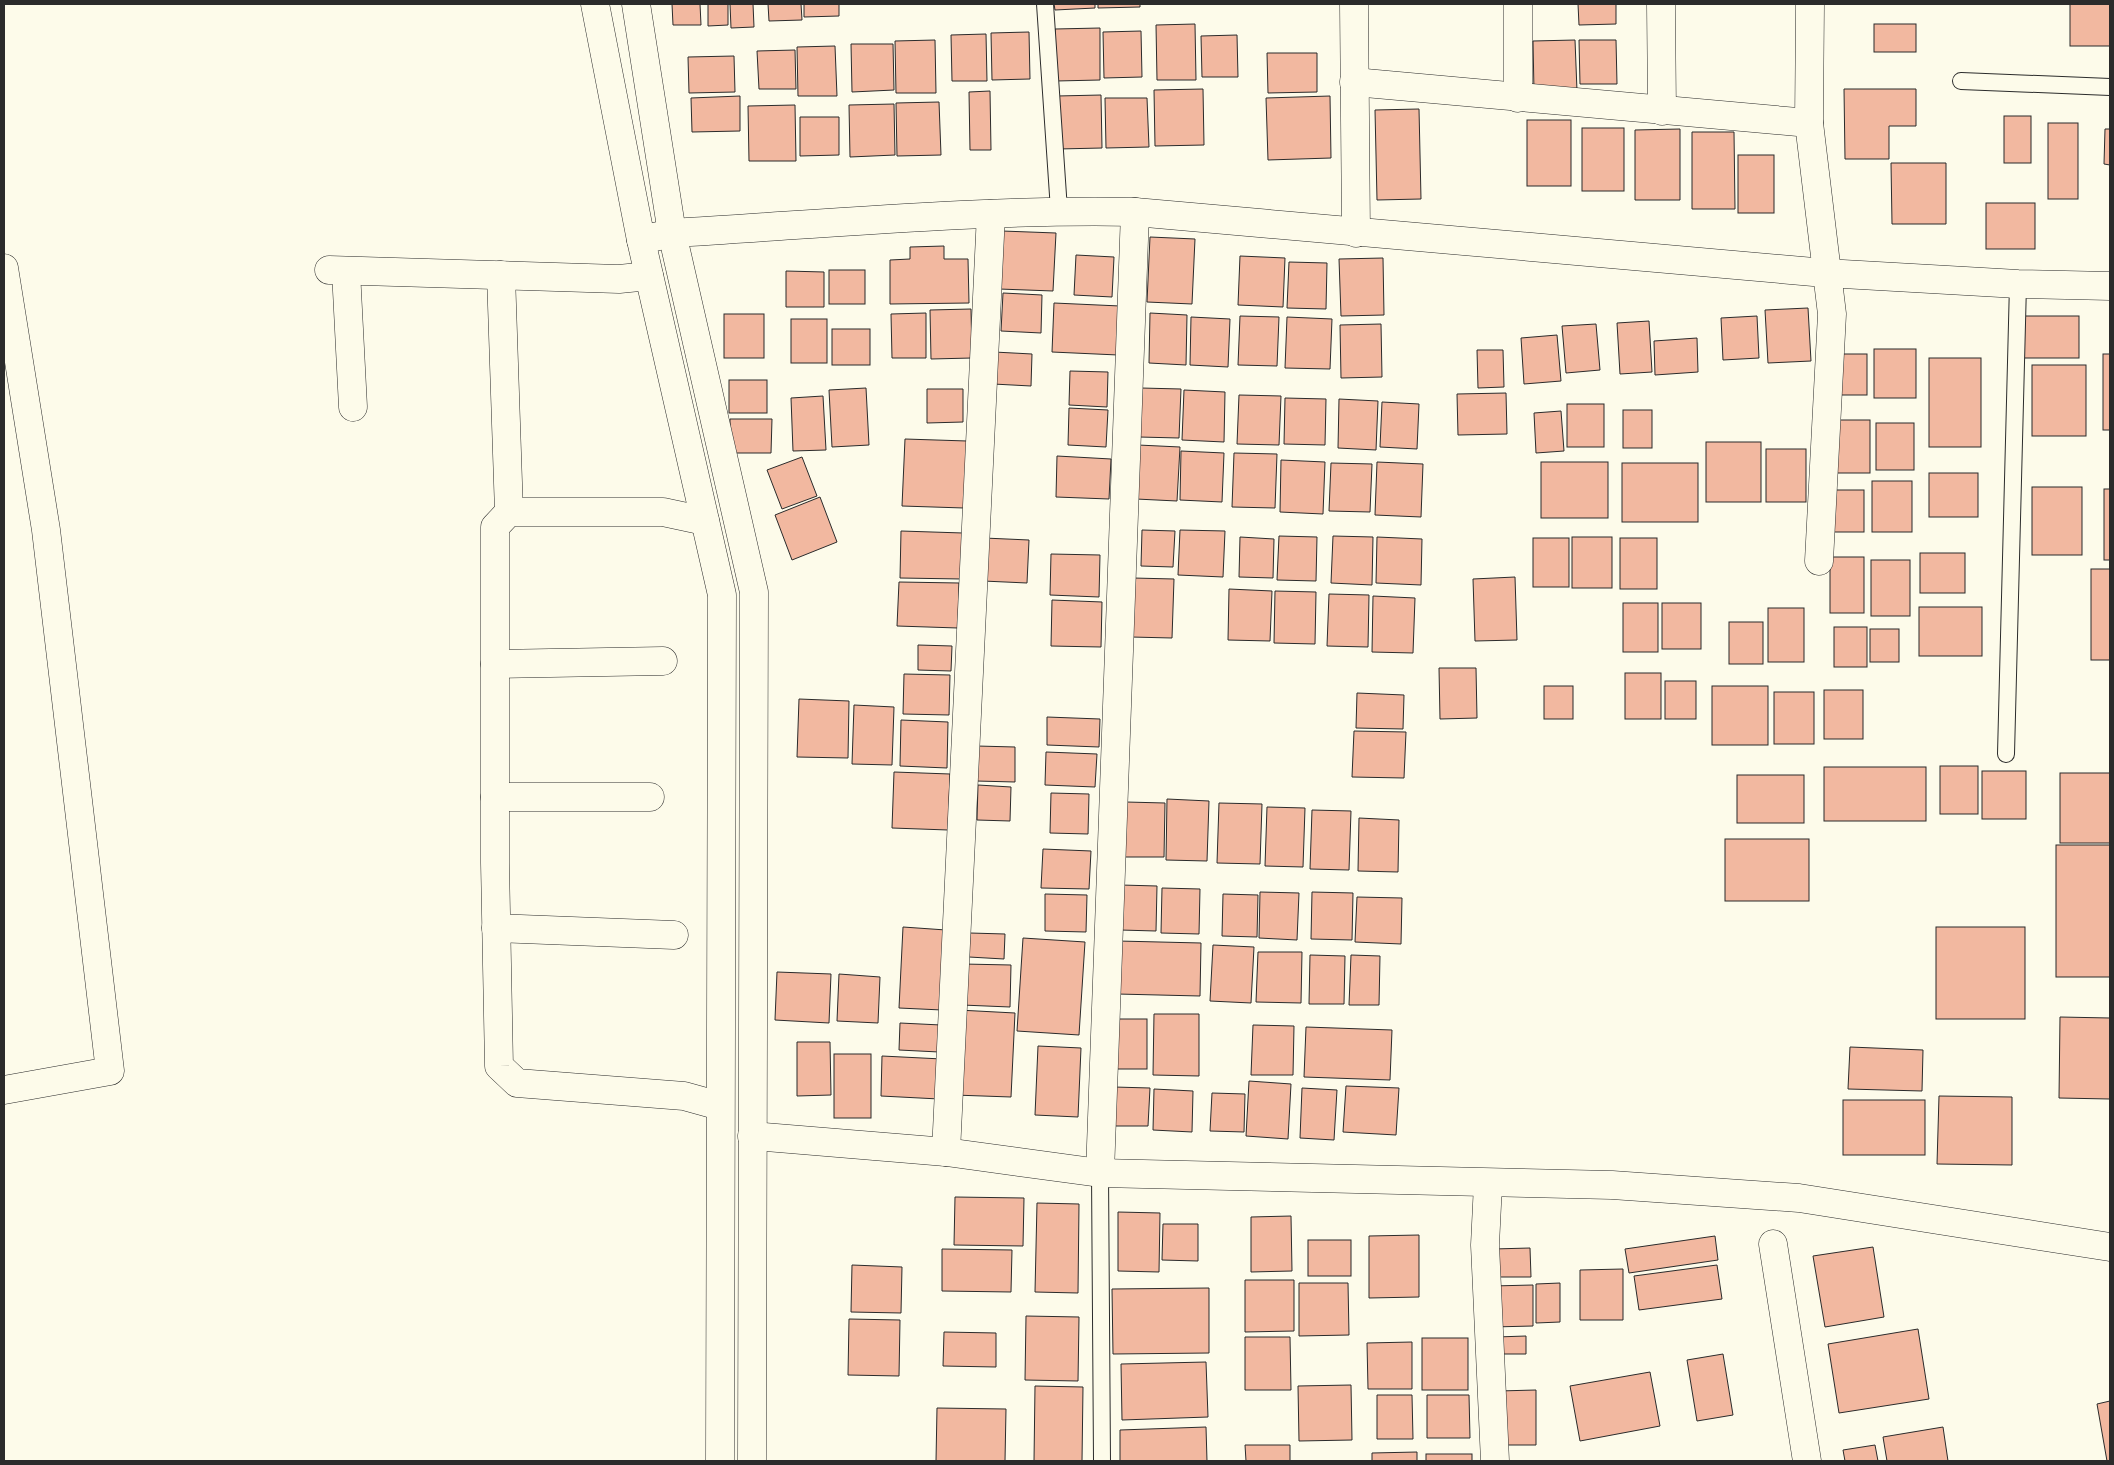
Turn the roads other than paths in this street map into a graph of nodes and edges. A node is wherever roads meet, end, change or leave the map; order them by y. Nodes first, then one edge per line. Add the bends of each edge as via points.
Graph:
1 (595, 4) edge
2 (636, 4) edge
3 (1045, 4) edge
4 (1354, 4) edge
5 (1518, 4) edge
6 (1661, 4) edge
7 (1810, 4) edge
8 (1961, 81) dead end
9 (1354, 82) junction
10 (2110, 87) edge
11 (1518, 98) junction
12 (1662, 111) junction
13 (1809, 123) junction
14 (1059, 210) junction
15 (1135, 212) junction
16 (991, 214) junction
17 (672, 233) junction
18 (1356, 233) junction
19 (641, 240) junction
20 (4, 268) edge
21 (1825, 273) junction
22 (501, 275) junction
23 (649, 276) junction
24 (2018, 284) junction
25 (2110, 286) edge
26 (353, 407) dead end
27 (508, 512) junction
28 (705, 521) junction
29 (1818, 561) dead end
30 (663, 661) dead end
31 (495, 664) junction
32 (2006, 754) dead end
33 (495, 797) junction
34 (650, 797) dead end
35 (496, 928) junction
36 (674, 935) dead end
37 (4, 1090) edge
38 (720, 1106) junction
39 (752, 1136) junction
40 (946, 1152) junction
41 (1100, 1173) junction
42 (1488, 1184) junction
43 (1773, 1244) dead end
44 (2110, 1247) edge
45 (720, 1461) edge
46 (752, 1461) edge
47 (1102, 1461) edge
48 (1495, 1461) edge
49 (1807, 1461) edge

1 - 19 street
2 - 17 street
3 - 14 lane
4 - 9 street
5 - 11 street
6 - 12 street
7 - 13 street
8 - 10 lane
9 - 11 street
9 - 18 street
11 - 12 street
12 - 13 street
13 - 21 street
14 - 15 street
14 - 16 street
15 - 18 street
15 - 41 street
16 - 17 street
16 - 40 street
17 - 19 street
17 - 39 street via 754,592
18 - 21 street
19 - 23 street
20 - 37 street via 46,530 110,1071
21 - 24 street
21 - 29 street via 1832,314
22 - 23 street via 619,279
22 - 26 street via 338,271
22 - 27 street
23 - 28 street
24 - 25 street
24 - 32 lane
27 - 28 street via 663,512
27 - 31 street via 495,527
28 - 38 street via 722,595
30 - 31 street
31 - 33 street
33 - 34 street
33 - 35 street
35 - 36 street
35 - 38 street via 498,1066 517,1083 684,1096
38 - 45 street
39 - 40 street
39 - 46 street
40 - 41 street
41 - 42 street
41 - 47 lane
42 - 44 street via 1612,1185 1799,1198
42 - 48 street via 1485,1245
43 - 49 street

